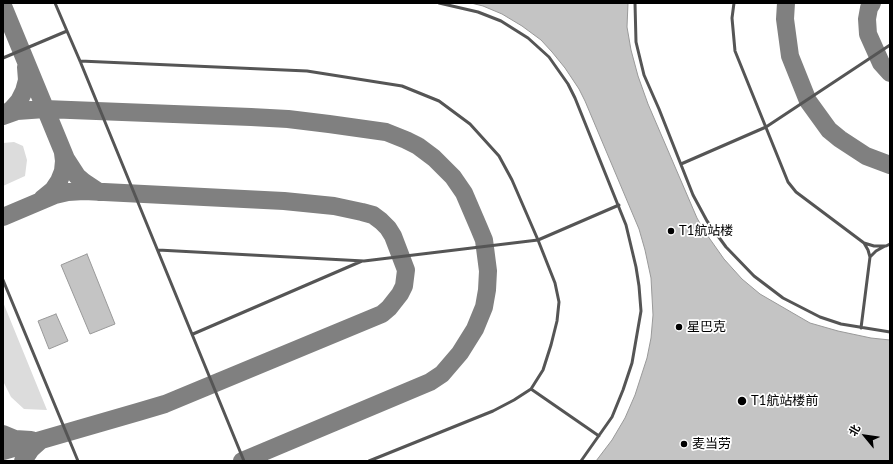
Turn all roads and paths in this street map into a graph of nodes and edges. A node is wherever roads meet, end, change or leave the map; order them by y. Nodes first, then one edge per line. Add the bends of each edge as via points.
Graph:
1 (55, 3) edge
2 (439, 3) edge
3 (635, 3) edge
4 (734, 3) edge
5 (67, 31) junction
6 (890, 45) edge
7 (3, 58) edge
8 (80, 61) junction
9 (766, 128) junction
10 (681, 164) junction
11 (619, 205) junction
12 (538, 240) junction
13 (864, 243) junction
14 (890, 244) edge
15 (886, 246) junction
16 (158, 250) junction
17 (870, 257) junction
18 (364, 261) junction
19 (3, 280) edge
20 (861, 328) junction
21 (890, 332) edge
22 (193, 334) junction
23 (531, 389) junction
24 (600, 436) junction
25 (78, 461) edge
26 (244, 461) edge
27 (369, 461) edge
28 (581, 461) edge

1 - 5 lane
2 - 11 lane via 478,12 501,21 528,38 549,57 575,98
3 - 10 lane via 636,42 644,75
4 - 9 lane via 732,18 735,51
5 - 7 lane
5 - 8 lane
6 - 9 lane
8 - 12 lane via 307,71 402,86 438,101 470,124 499,156
8 - 16 lane
9 - 10 lane
9 - 13 lane via 788,182 796,192
10 - 20 lane via 707,221 726,247 754,276 783,298 820,317
11 - 12 lane
11 - 24 lane via 636,267 640,311 632,363 612,417
12 - 18 lane
12 - 23 lane via 555,283 559,302 557,321 543,370
13 - 15 lane
13 - 17 lane
14 - 15 lane
15 - 17 lane
16 - 18 lane
16 - 22 lane
17 - 20 lane
18 - 22 lane
19 - 25 lane
20 - 21 lane
22 - 26 lane
23 - 24 lane
23 - 27 lane via 493,410
24 - 28 lane

